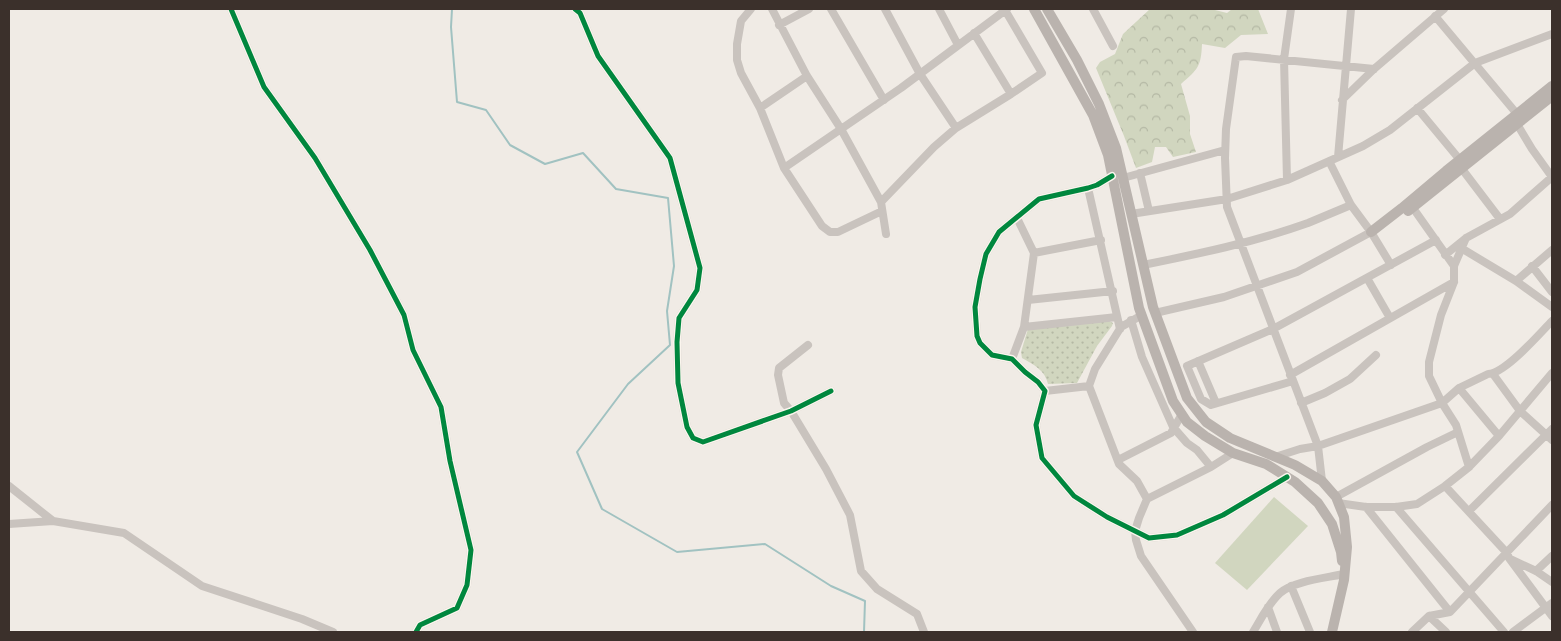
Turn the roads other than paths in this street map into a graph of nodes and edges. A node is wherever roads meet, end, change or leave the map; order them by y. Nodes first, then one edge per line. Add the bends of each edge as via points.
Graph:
1 (231, 9) edge
2 (575, 9) edge
3 (751, 9) edge
4 (772, 9) edge
5 (809, 9) edge
6 (831, 9) edge
7 (885, 9) edge
8 (939, 9) edge
9 (1034, 9) edge
10 (1047, 9) edge
11 (1092, 9) edge
12 (1291, 9) edge
13 (1351, 9) edge
14 (1444, 9) edge
15 (1006, 10) edge
16 (995, 12) edge
17 (1435, 16) junction
18 (779, 25) junction
19 (974, 33) junction
20 (1552, 34) edge
21 (958, 45) junction
22 (1113, 46) dead end
23 (1284, 59) junction
24 (1475, 64) junction
25 (1345, 66) junction
26 (1374, 69) junction
27 (920, 74) junction
28 (807, 76) junction
29 (1552, 86) edge
30 (1011, 94) junction
31 (1552, 96) edge
32 (884, 100) junction
33 (1342, 100) junction
34 (760, 108) junction
35 (1417, 108) junction
36 (1517, 119) junction
37 (956, 128) junction
38 (841, 129) junction
39 (1225, 150) junction
40 (1338, 157) junction
41 (1329, 161) junction
42 (1461, 164) junction
43 (784, 168) junction
44 (1140, 173) junction
45 (1117, 177) junction
46 (1552, 177) edge
47 (1287, 180) junction
48 (1088, 188) junction
49 (1227, 199) junction
50 (881, 202) junction
51 (1351, 205) junction
52 (1413, 208) junction
53 (882, 211) junction
54 (1149, 212) junction
55 (1131, 214) junction
56 (1017, 218) junction
57 (1500, 219) junction
58 (1371, 232) junction
59 (886, 234) dead end
60 (1466, 238) junction
61 (1101, 240) junction
62 (1436, 240) junction
63 (1240, 242) junction
64 (1461, 248) junction
65 (1552, 250) edge
66 (1034, 252) junction
67 (1445, 255) junction
68 (1143, 265) junction
69 (1391, 265) junction
70 (1454, 266) junction
71 (1532, 266) junction
72 (1367, 278) junction
73 (1516, 281) junction
74 (1454, 282) junction
75 (1256, 286) junction
76 (1113, 291) junction
77 (1552, 292) edge
78 (1028, 300) junction
79 (1552, 307) edge
80 (1155, 313) junction
81 (1142, 315) junction
82 (1117, 317) junction
83 (1390, 318) junction
84 (1132, 320) junction
85 (1552, 321) edge
86 (1024, 328) junction
87 (1120, 329) junction
88 (1273, 329) junction
89 (808, 345) dead end
90 (1376, 355) dead end
91 (1012, 359) junction
92 (1198, 361) junction
93 (1552, 373) edge
94 (1493, 374) junction
95 (1291, 378) junction
96 (1089, 386) junction
97 (1459, 388) junction
98 (831, 391) dead end
99 (1045, 391) junction
100 (1216, 403) junction
101 (1301, 403) junction
102 (1442, 403) junction
103 (792, 411) junction
104 (1520, 411) junction
105 (1182, 414) junction
106 (1173, 427) junction
107 (1458, 432) junction
108 (1550, 434) edge
109 (1499, 436) junction
110 (1318, 446) junction
111 (1233, 453) junction
112 (1275, 457) junction
113 (1118, 460) junction
114 (1211, 467) junction
115 (1469, 467) junction
116 (1287, 478) junction
117 (1322, 482) junction
118 (9, 486) edge
119 (1445, 486) junction
120 (1147, 499) junction
121 (1337, 500) junction
122 (1552, 505) edge
123 (1366, 507) junction
124 (1396, 507) junction
125 (1469, 511) junction
126 (53, 521) junction
127 (9, 524) edge
128 (1136, 532) junction
129 (1508, 556) junction
130 (1552, 556) edge
131 (1536, 572) junction
132 (1344, 577) junction
133 (1552, 582) edge
134 (1291, 586) junction
135 (1470, 592) junction
136 (1552, 602) edge
137 (1268, 607) junction
138 (1545, 608) junction
139 (1450, 612) junction
140 (1429, 616) junction
141 (1552, 616) edge
142 (333, 632) edge
143 (416, 632) edge
144 (924, 632) edge
145 (1193, 632) edge
146 (1253, 632) edge
147 (1277, 632) edge
148 (1310, 632) edge
149 (1332, 632) edge
150 (1412, 632) edge
151 (1446, 632) edge
152 (1504, 632) edge
153 (1513, 632) edge

1 - 143 street via 264,87 315,158 370,250 404,315 413,350 441,407 471,550 467,585 457,608 420,625
2 - 103 street via 580,13 598,56 670,158 698,258 697,290 679,318 678,383 687,428 693,438 703,442
3 - 34 street via 741,21 737,60
4 - 18 street
5 - 18 street
6 - 32 street
7 - 27 street
8 - 21 street
9 - 45 main road via 1093,114
10 - 45 main road via 1099,104 1116,148
11 - 22 street
12 - 23 street
13 - 25 street
14 - 17 street
15 - 16 street
15 - 30 street via 1042,73
16 - 19 street
17 - 24 street
17 - 26 street
18 - 28 street
19 - 21 street
19 - 30 street
20 - 24 street
21 - 27 street
23 - 25 street
23 - 39 street via 1236,57
23 - 47 street
24 - 35 street
24 - 36 street
25 - 26 street
25 - 33 street
26 - 33 street
27 - 32 street
27 - 37 street
28 - 34 street
28 - 38 street
29 - 36 main road
30 - 37 street
31 - 36 main road
32 - 38 street
33 - 40 street
34 - 43 street
35 - 40 street via 1390,130
35 - 42 street
36 - 42 main road
36 - 46 street via 1532,149
37 - 50 street
38 - 43 street
38 - 50 street
39 - 44 street
39 - 49 street
40 - 41 street
41 - 47 street
41 - 51 street
42 - 52 main road
42 - 57 street
42 - 58 main road
43 - 53 street via 822,226 830,232 838,232
44 - 45 street
44 - 54 street
45 - 48 street
45 - 55 main road
45 - 81 main road
46 - 57 street
47 - 49 street
48 - 56 street via 1039,199
48 - 61 street
49 - 54 street
49 - 63 street
50 - 53 street
51 - 58 street
51 - 63 street via 1307,223
52 - 58 main road via 1379,231
52 - 62 street
53 - 59 street
54 - 55 street
55 - 68 main road
56 - 66 street
56 - 91 street via 999,232 986,254 975,307 980,343 992,355
57 - 60 street
58 - 69 street
58 - 75 street via 1297,272
60 - 64 street
60 - 67 street
61 - 66 street
61 - 76 street
62 - 67 street
62 - 69 street
63 - 68 street
63 - 75 street
64 - 70 street
64 - 73 street
65 - 71 street
66 - 78 street
67 - 70 street
68 - 80 main road
69 - 72 street
70 - 74 street
71 - 73 street
71 - 77 street
72 - 83 street
72 - 88 street
73 - 79 street
74 - 83 street
74 - 102 street via 1441,315 1430,362 1429,376
75 - 80 street
75 - 88 street
76 - 78 street
76 - 82 street
78 - 86 street
80 - 112 main road via 1187,398 1206,422 1230,438
81 - 84 street
81 - 105 main road via 1174,401
82 - 86 street
82 - 87 street
83 - 95 street
84 - 87 street
84 - 106 street via 1142,357
85 - 94 street via 1510,363
86 - 91 street
87 - 96 street via 1095,368
88 - 92 street
88 - 95 street
89 - 103 street via 780,368 778,375 784,403
90 - 101 street via 1350,379
91 - 99 street
92 - 100 street
92 - 100 street via 1187,366 1201,399
93 - 104 street
94 - 97 street
94 - 104 street
95 - 100 street
95 - 101 street
96 - 99 street
96 - 113 street
97 - 102 street
97 - 109 street
98 - 103 street
99 - 128 street via 1036,425 1042,458 1074,496
101 - 110 street
102 - 107 street
102 - 110 street
103 - 144 street via 850,515 861,571 877,589 917,614
104 - 108 street
104 - 109 street
105 - 106 street
105 - 111 main road via 1205,436
106 - 113 street via 1170,433
106 - 114 street
107 - 115 street
107 - 121 street
108 - 125 street
109 - 115 street
110 - 112 street
110 - 117 street
111 - 114 street
111 - 116 main road via 1266,464
112 - 117 main road via 1296,465
113 - 120 street via 1122,469 1137,481
114 - 120 street
115 - 119 street
116 - 128 street via 1223,515 1177,535 1149,538
116 - 132 main road via 1318,504 1332,524 1341,552
117 - 121 main road
118 - 126 street
119 - 124 street via 1417,504
119 - 125 street
120 - 128 street
121 - 123 street
121 - 132 main road via 1344,517 1347,547
122 - 129 street
123 - 124 street
123 - 139 street
124 - 135 street
125 - 129 street
126 - 127 street
126 - 142 street via 124,533 202,586 302,618
128 - 145 street via 1141,556
129 - 131 street
129 - 135 street
129 - 138 street
130 - 131 street
131 - 133 street
132 - 134 street
132 - 149 main road
134 - 137 street
134 - 148 street
135 - 139 street
135 - 152 street
136 - 138 street
137 - 146 street
137 - 147 street
138 - 141 street
138 - 153 street
139 - 140 street
140 - 150 street
140 - 151 street

